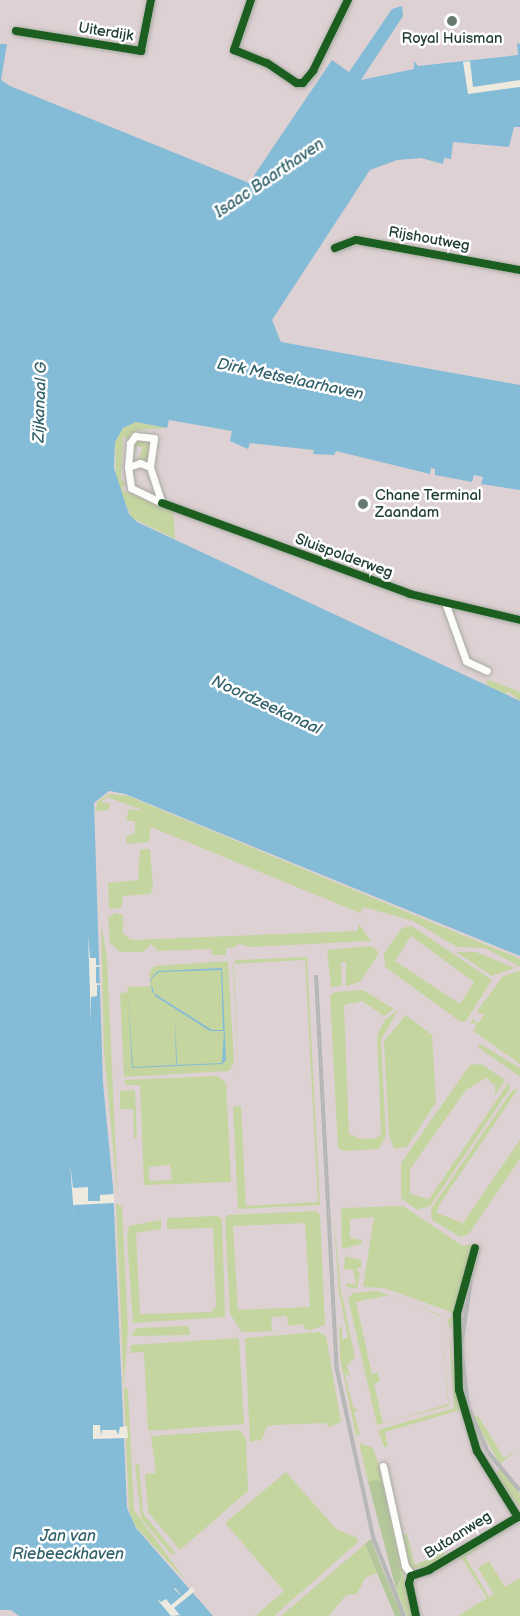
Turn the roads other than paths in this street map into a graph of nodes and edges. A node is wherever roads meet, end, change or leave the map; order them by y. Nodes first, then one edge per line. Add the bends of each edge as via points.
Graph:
1 (151, 0) edge
2 (251, 0) edge
3 (348, 0) edge
4 (16, 31) dead end
5 (335, 248) dead end
6 (520, 270) edge
7 (128, 466) junction
8 (150, 466) junction
9 (162, 503) junction
10 (446, 605) junction
11 (520, 620) edge
12 (487, 671) dead end
13 (475, 1248) dead end
14 (383, 1466) dead end
15 (519, 1518) edge
16 (412, 1575) junction
17 (417, 1616) edge

1 - 4 street, Uiterdijk via 141,51
2 - 3 street via 234,50 267,63 297,83 303,83 313,71
5 - 6 street, Rijshoutweg via 356,240
7 - 8 street
7 - 8 street via 130,442 145,434 154,438
7 - 9 street, Sluispolderweg via 131,488
8 - 9 street
9 - 10 street, Sluispolderweg
10 - 11 street, Sluispolderweg
10 - 12 street via 466,661
13 - 15 street via 458,1314 459,1390 477,1451
14 - 16 street via 405,1566
15 - 16 street, Butaanweg via 429,1570
16 - 17 street via 409,1584

